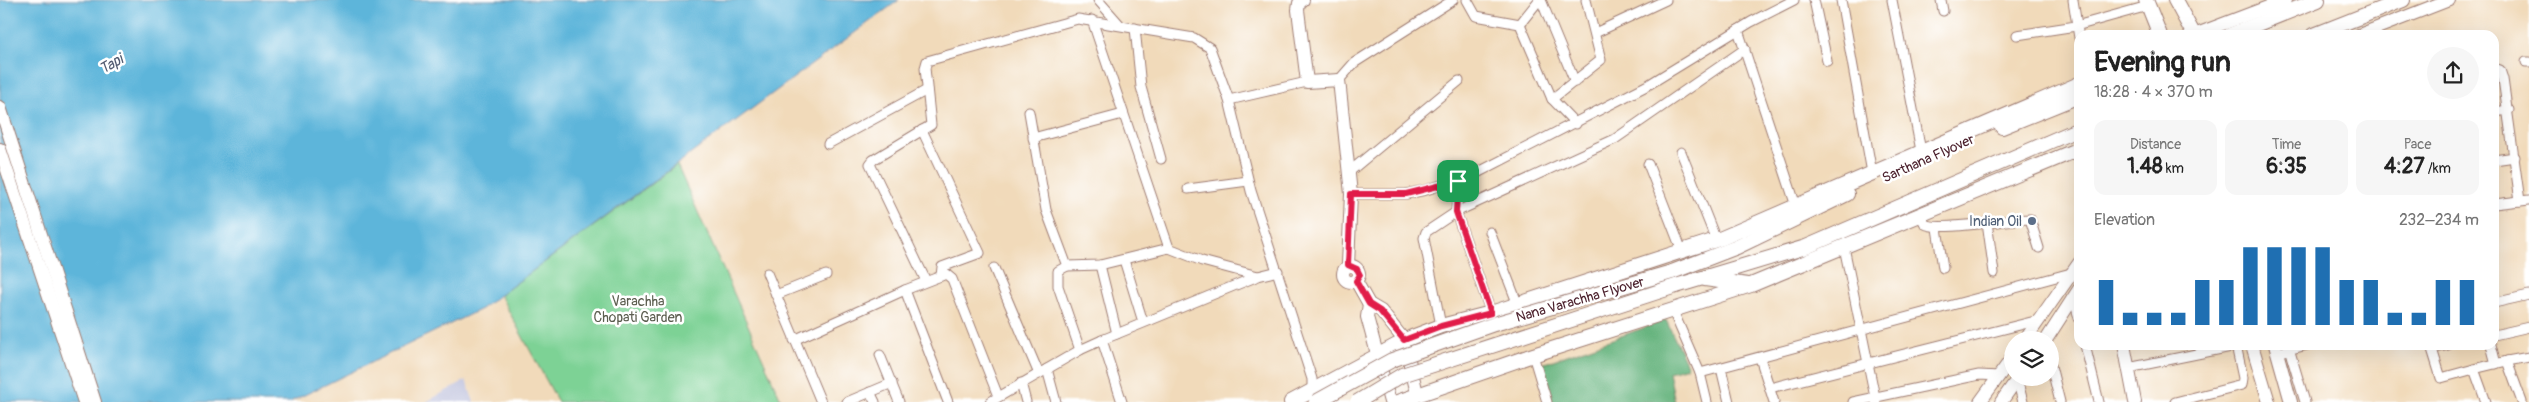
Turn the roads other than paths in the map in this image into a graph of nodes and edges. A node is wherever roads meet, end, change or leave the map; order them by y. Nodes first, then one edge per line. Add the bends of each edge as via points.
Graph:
1 (1098, 0) edge
2 (1303, 0) edge
3 (1453, 0) edge
4 (1467, 0) edge
5 (1540, 0) edge
6 (1586, 0) edge
7 (1666, 0) edge
8 (1794, 0) edge
9 (1814, 0) edge
10 (1841, 0) edge
11 (1892, 0) edge
12 (1941, 0) edge
13 (2073, 0) edge
14 (2175, 0) edge
15 (2286, 0) edge
16 (2318, 0) edge
17 (2403, 0) edge
18 (2449, 0) edge
19 (2147, 3) edge
20 (1943, 12) dead end
21 (1092, 20) junction
22 (1520, 24) junction
23 (1120, 25) junction
24 (2076, 26) junction
25 (1135, 28) junction
26 (1738, 30) junction
27 (2077, 30) edge
28 (2158, 30) edge
29 (2191, 30) edge
30 (2207, 30) edge
31 (2243, 30) edge
32 (2327, 30) edge
33 (2372, 30) edge
34 (1595, 33) junction
35 (2018, 35) dead end
36 (1746, 50) junction
37 (1827, 61) dead end
38 (2499, 70) edge
39 (1340, 80) junction
40 (1459, 81) dead end
41 (1307, 82) junction
42 (1575, 82) junction
43 (2074, 86) edge
44 (927, 90) junction
45 (1552, 98) junction
46 (2074, 98) edge
47 (1229, 100) junction
48 (0, 107) edge
49 (2509, 110) junction
50 (2499, 111) edge
51 (1029, 112) dead end
52 (1123, 114) junction
53 (1576, 124) junction
54 (922, 130) junction
55 (2074, 131) edge
56 (1033, 138) junction
57 (828, 144) dead end
58 (0, 149) edge
59 (1921, 151) junction
60 (2074, 151) edge
61 (1681, 152) dead end
62 (2515, 157) junction
63 (1161, 159) dead end
64 (2499, 159) edge
65 (1648, 164) dead end
66 (1349, 172) junction
67 (1872, 173) junction
68 (1248, 181) junction
69 (1458, 181) junction
70 (1188, 189) dead end
71 (1351, 194) junction
72 (2525, 200) edge
73 (2499, 203) edge
74 (1796, 206) junction
75 (1456, 212) junction
76 (1920, 216) junction
77 (1987, 222) junction
78 (1756, 224) junction
79 (1780, 226) junction
80 (1937, 228) junction
81 (1490, 232) dead end
82 (1716, 240) junction
83 (1737, 247) junction
84 (1806, 247) junction
85 (1844, 247) junction
86 (1168, 248) junction
87 (2039, 248) dead end
88 (1682, 251) junction
89 (1124, 260) junction
90 (1100, 265) junction
91 (1067, 266) junction
92 (994, 268) dead end
93 (1943, 268) dead end
94 (2074, 268) edge
95 (1789, 269) junction
96 (2074, 269) edge
97 (1278, 271) junction
98 (766, 273) dead end
99 (1994, 273) dead end
100 (826, 275) dead end
101 (941, 276) junction
102 (1258, 276) junction
103 (1699, 279) junction
104 (926, 281) junction
105 (1751, 285) junction
106 (905, 290) junction
107 (776, 295) junction
108 (2529, 295) edge
109 (2074, 296) edge
110 (2499, 302) edge
111 (1369, 304) junction
112 (1518, 305) junction
113 (1673, 311) junction
114 (1491, 313) junction
115 (1144, 322) junction
116 (2036, 324) junction
117 (1441, 326) junction
118 (2529, 328) edge
119 (1860, 330) junction
120 (2031, 331) edge
121 (2041, 331) edge
122 (2051, 331) edge
123 (1117, 334) junction
124 (2499, 334) edge
125 (794, 340) junction
126 (1102, 340) junction
127 (1404, 340) junction
128 (1080, 350) junction
129 (2086, 350) edge
130 (2125, 350) edge
131 (2216, 350) edge
132 (2237, 350) edge
133 (2253, 350) edge
134 (2282, 350) edge
135 (2283, 350) edge
136 (2432, 350) edge
137 (2492, 350) edge
138 (880, 355) dead end
139 (1378, 355) junction
140 (1533, 355) junction
141 (2529, 356) edge
142 (1760, 358) junction
143 (2507, 362) junction
144 (2496, 364) junction
145 (1868, 365) junction
146 (1721, 368) junction
147 (2128, 368) junction
148 (2004, 369) edge
149 (2474, 369) junction
150 (1043, 371) junction
151 (1700, 374) junction
152 (1999, 376) junction
153 (892, 383) junction
154 (1021, 384) junction
155 (2012, 386) edge
156 (2020, 386) edge
157 (2056, 386) edge
158 (1770, 388) junction
159 (870, 392) junction
160 (1315, 392) edge
161 (1417, 393) junction
162 (998, 396) junction
163 (1876, 399) edge
164 (84, 402) edge
165 (95, 402) edge
166 (820, 402) edge
167 (847, 402) edge
168 (875, 402) edge
169 (899, 402) edge
170 (948, 402) edge
171 (990, 402) edge
172 (1026, 402) edge
173 (1056, 402) edge
174 (1122, 402) edge
175 (1291, 402) edge
176 (1325, 402) edge
177 (1357, 402) edge
178 (1390, 402) edge
179 (1396, 402) edge
180 (1547, 402) edge
181 (1707, 402) edge
182 (1729, 402) edge
183 (1774, 402) edge
184 (1853, 402) edge
185 (1980, 402) edge
186 (2001, 402) edge
187 (2023, 402) edge
188 (2060, 402) edge
189 (2099, 402) edge
190 (2135, 402) edge
191 (2175, 402) edge
192 (2269, 402) edge
193 (2291, 402) edge
194 (2306, 402) edge
195 (2486, 402) edge
196 (2522, 402) edge

1 - 23 street
2 - 41 street via 1298,7
3 - 39 street via 1354,63
4 - 22 street via 1476,16
5 - 22 street
5 - 42 street
6 - 34 street
7 - 34 street
8 - 26 street
9 - 37 street
10 - 67 street
11 - 59 street
12 - 20 street
13 - 24 street
14 - 29 main road
15 - 30 street
16 - 31 main road
17 - 32 main road
18 - 33 street
19 - 24 street
19 - 28 main road
21 - 23 street
21 - 44 street via 1072,20 930,59 925,68
21 - 52 street
22 - 45 street
23 - 25 street
24 - 27 street
24 - 35 street
25 - 47 street via 1194,38 1210,48
25 - 63 street via 1141,87
26 - 36 street
26 - 53 street
34 - 42 street via 1601,60
36 - 74 street
36 - 75 street via 1615,139
38 - 49 street
39 - 41 street
39 - 66 street
40 - 66 street
41 - 47 street
42 - 45 street
43 - 59 main road
44 - 54 street via 932,123
44 - 57 street
45 - 53 street
46 - 79 main road, Sarthana Flyover via 1960,144
47 - 68 street
48 - 165 street
49 - 50 street
49 - 62 street
51 - 56 street
52 - 56 street
52 - 86 street
53 - 69 street
54 - 101 street via 980,253 942,267
54 - 104 street via 870,164
55 - 84 main road
56 - 91 street via 1046,210
58 - 164 street
59 - 67 main road
60 - 76 main road
61 - 82 street
62 - 64 street
62 - 72 street
65 - 88 street
66 - 71 street
67 - 74 main road
68 - 70 street
68 - 97 street
69 - 71 street via 1406,194
69 - 75 street
71 - 111 street via 1348,265 1342,276 1346,281 1356,281
72 - 73 street
74 - 78 main road
75 - 114 street
75 - 117 street via 1424,235
76 - 80 street via 1925,224
76 - 85 main road
77 - 80 street
77 - 87 street via 2030,219
77 - 99 street
78 - 79 main road
78 - 82 main road
78 - 83 main road
79 - 83 main road, Sarthana Flyover
80 - 93 street
81 - 112 street
82 - 88 main road
83 - 160 main road, Nana Varachha Flyover, bridge via 1672,272 1494,324 1392,360
84 - 95 main road
84 - 103 main road, Nana Varachha Flyover
85 - 95 main road
85 - 119 street
86 - 89 street
86 - 102 street
88 - 112 main road
89 - 90 street
89 - 115 street
90 - 91 street
90 - 123 street
91 - 128 street via 1058,271 1058,286
92 - 150 street
94 - 119 street
95 - 105 main road
96 - 116 street
97 - 102 street
97 - 160 street
98 - 107 street
100 - 107 street
101 - 104 street
101 - 162 street via 946,274 952,279
102 - 115 street
103 - 105 main road
103 - 177 main road, Nana Varachha Flyover, bridge via 1402,375
104 - 106 street
105 - 113 main road
106 - 125 street
106 - 170 street
107 - 125 street
108 - 110 street
109 - 122 street
111 - 127 street via 1380,311
111 - 139 street via 1367,317
112 - 114 main road
113 - 140 main road
113 - 151 street
114 - 117 main road
115 - 123 street
116 - 120 street
116 - 121 street
116 - 145 street
117 - 127 main road
118 - 124 street
119 - 142 street
119 - 145 street
123 - 126 street
125 - 166 street
126 - 128 street
126 - 174 street
127 - 139 main road
127 - 161 street
128 - 150 street
129 - 189 street
130 - 147 street
131 - 147 street
132 - 191 street via 2242,385
133 - 192 street
134 - 193 street
135 - 194 street
136 - 149 street via 2441,378
137 - 144 street
138 - 153 street
139 - 160 main road
139 - 178 street
140 - 161 main road
140 - 180 street
141 - 143 street
142 - 146 street
142 - 158 street
143 - 144 street
143 - 196 street
144 - 149 street
145 - 158 street
145 - 163 street
146 - 151 street
146 - 182 street
147 - 190 street
148 - 152 street
149 - 195 street
150 - 154 street
150 - 173 street
151 - 181 street
152 - 163 street via 1982,374
152 - 185 street
153 - 159 street
153 - 169 street
154 - 162 street
154 - 172 street
155 - 186 street
156 - 187 street
157 - 188 street
158 - 183 street
159 - 167 street
159 - 168 street
160 - 175 main road
160 - 176 street
161 - 179 main road
162 - 171 street
163 - 184 street

